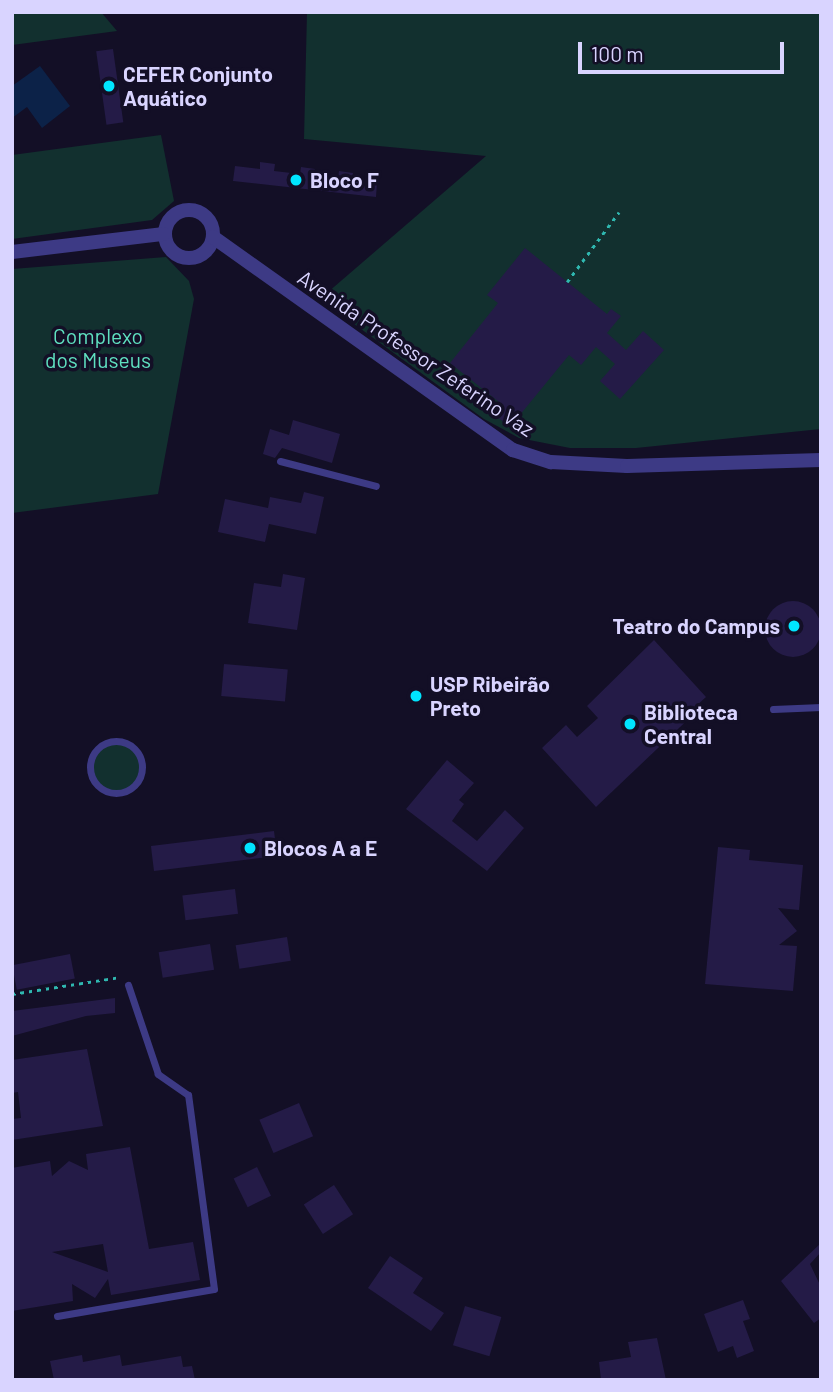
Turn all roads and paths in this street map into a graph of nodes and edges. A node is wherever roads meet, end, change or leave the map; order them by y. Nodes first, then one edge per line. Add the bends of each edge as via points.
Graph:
1 (619, 212) dead end
2 (164, 234) junction
3 (213, 237) junction
4 (12, 252) edge
5 (567, 282) dead end
6 (821, 460) edge
7 (280, 461) dead end
8 (376, 486) dead end
9 (821, 707) edge
10 (773, 709) dead end
11 (89, 769) joint
12 (127, 976) dead end
13 (128, 985) dead end
14 (12, 994) edge
15 (57, 1316) dead end

1 - 5 path
2 - 3 street via 172,251 190,258 205,251
2 - 3 street via 170,218 193,210 210,223
2 - 4 street
3 - 6 street, Avenida Professor Zeferino Vaz via 513,450 551,462 627,466
7 - 8 lane
9 - 10 lane
11 - 11 lane via 101,789 117,793 133,786 143,766 135,749 113,740 93,753
12 - 14 path
13 - 15 lane via 158,1073 188,1096 214,1289

